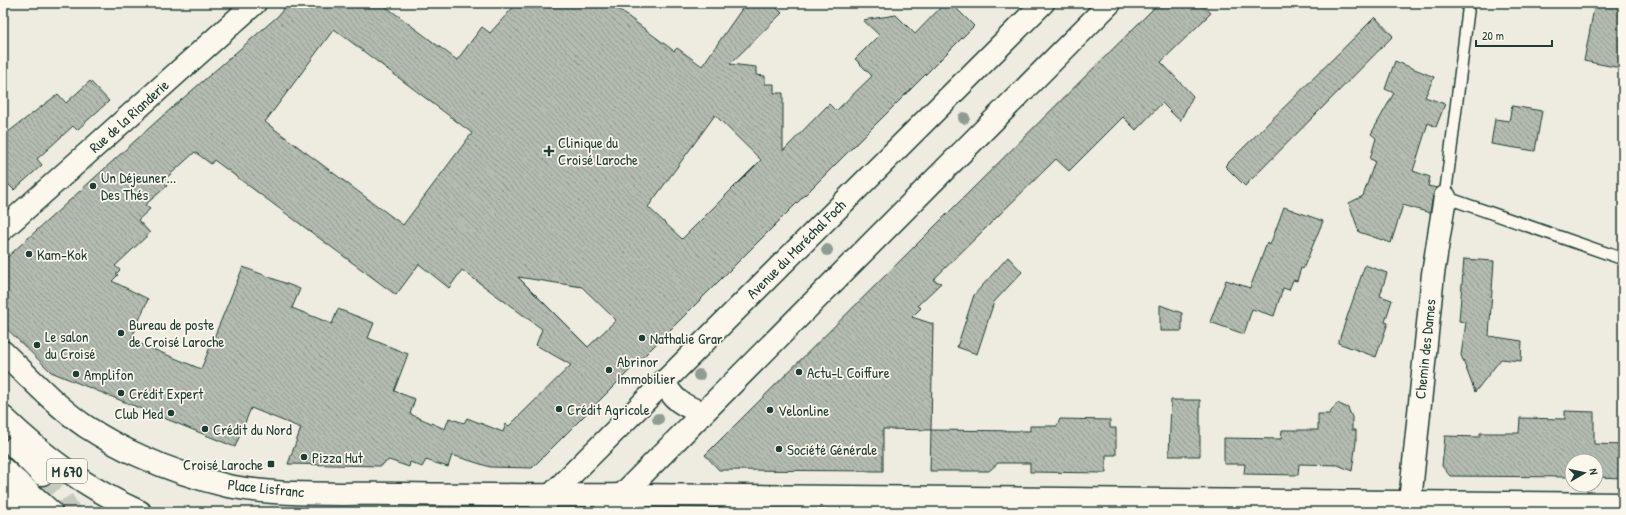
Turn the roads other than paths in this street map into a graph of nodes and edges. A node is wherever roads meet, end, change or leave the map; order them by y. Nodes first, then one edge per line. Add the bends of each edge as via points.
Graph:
1 (255, 3) edge
2 (1043, 3) edge
3 (1110, 3) edge
4 (1468, 12) dead end
5 (1445, 197) junction
6 (3, 229) edge
7 (1623, 259) edge
8 (3, 352) edge
9 (664, 381) junction
10 (702, 413) junction
11 (3, 417) edge
12 (3, 435) edge
13 (3, 451) edge
14 (3, 469) edge
15 (3, 487) edge
16 (1410, 502) junction
17 (627, 503) edge
18 (545, 504) edge
19 (1623, 504) edge
20 (28, 512) edge
21 (51, 512) edge
22 (140, 512) edge
23 (605, 512) edge

1 - 6 street, Rue de la Rianderie
2 - 9 street, Avenue du Maréchal Foch
3 - 10 street
4 - 5 lane
5 - 7 lane
5 - 16 street, Chemin des Dames via 1433,274
8 - 18 street, Place Lisfranc via 84,425 140,456 207,480 229,486 298,493
9 - 10 street via 676,400
9 - 18 street, Avenue du Maréchal Foch
10 - 17 street
11 - 22 street, M 670 via 37,448 75,477
12 - 13 street via 35,475
14 - 21 street, M 670
15 - 20 street
16 - 17 street, Place Lisfranc
16 - 19 street, Place Lisfranc
17 - 18 street, Place Lisfranc
17 - 23 street

